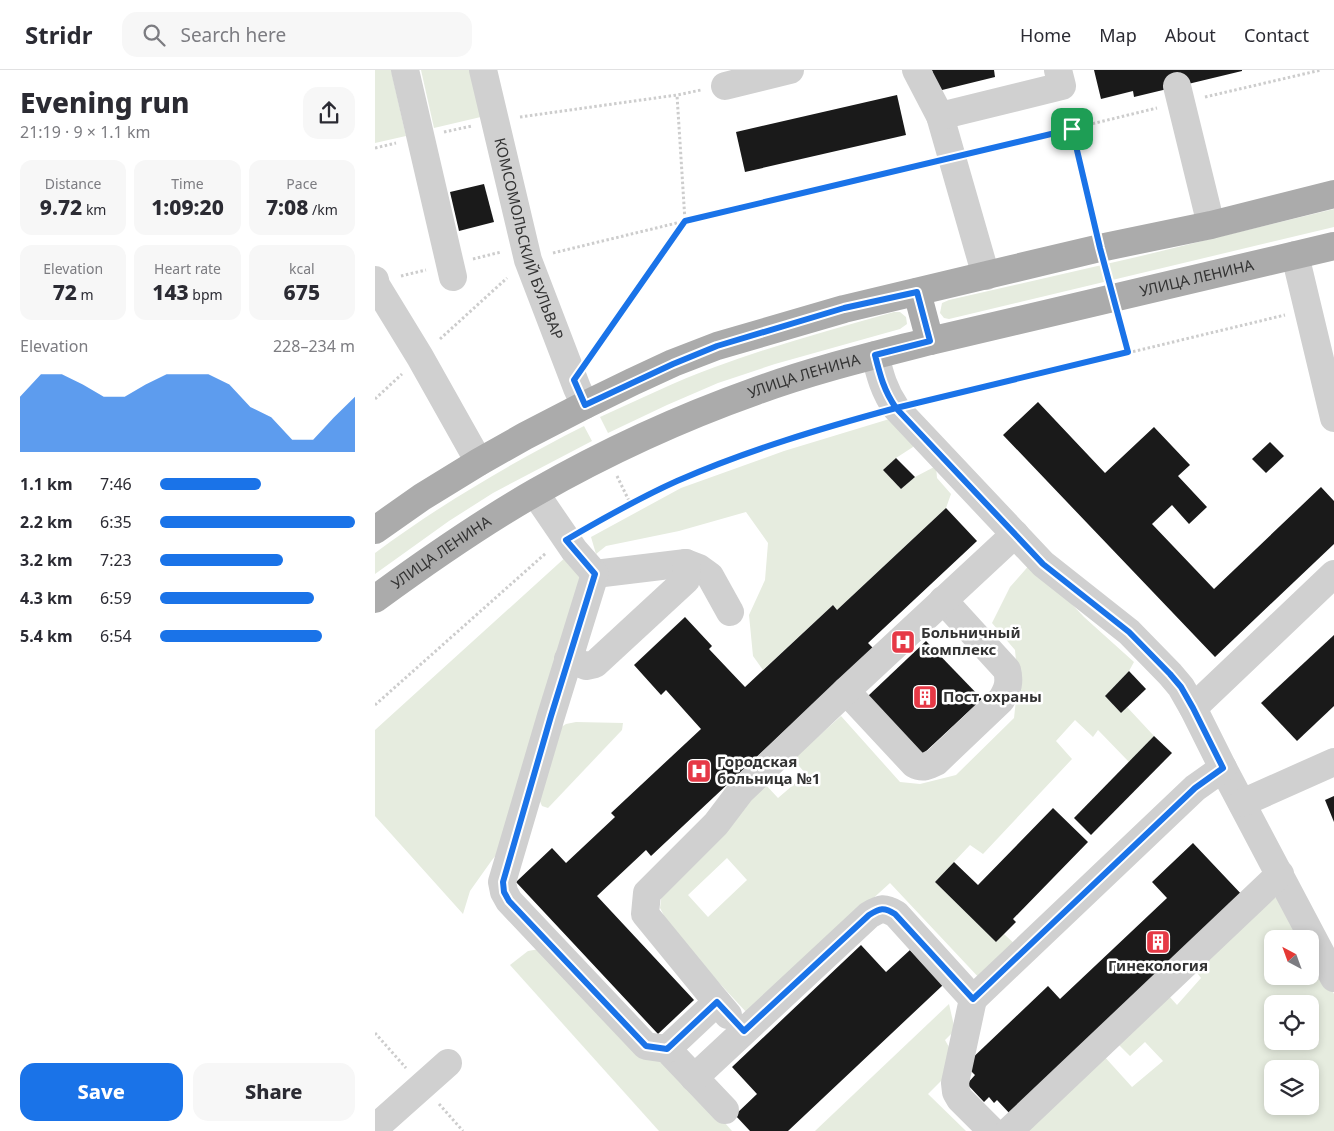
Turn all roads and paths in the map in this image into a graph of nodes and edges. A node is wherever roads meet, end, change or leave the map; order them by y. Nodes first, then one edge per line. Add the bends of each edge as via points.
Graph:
1 (405, 70) edge
2 (483, 70) edge
3 (790, 70) edge
4 (916, 70) edge
5 (1321, 70) edge
6 (1060, 78) edge
7 (725, 86) joint
8 (1179, 94) junction
9 (677, 95) junction
10 (940, 116) junction
11 (495, 120) junction
12 (1072, 129) junction
13 (952, 158) junction
14 (1334, 194) edge
15 (685, 221) junction
16 (1211, 225) junction
17 (1334, 246) edge
18 (1100, 248) junction
19 (1295, 255) junction
20 (528, 260) junction
21 (986, 276) junction
22 (453, 277) dead end
23 (375, 280) edge
24 (917, 292) junction
25 (1114, 298) junction
26 (1308, 310) junction
27 (930, 341) junction
28 (1128, 352) junction
29 (875, 355) junction
30 (420, 357) junction
31 (574, 380) junction
32 (375, 399) edge
33 (585, 405) junction
34 (896, 408) junction
35 (1334, 418) edge
36 (479, 462) junction
37 (535, 492) junction
38 (375, 530) edge
39 (1015, 534) junction
40 (566, 540) junction
41 (686, 563) junction
42 (595, 574) junction
43 (1334, 574) edge
44 (375, 599) edge
45 (943, 600) junction
46 (730, 612) dead end
47 (568, 659) junction
48 (845, 691) junction
49 (375, 705) edge
50 (1193, 708) junction
51 (1334, 762) edge
52 (1223, 768) junction
53 (1242, 803) junction
54 (1280, 874) junction
55 (1334, 978) edge
56 (973, 999) junction
57 (717, 1002) junction
58 (744, 1031) junction
59 (667, 1049) junction
60 (448, 1063) dead end
61 (694, 1078) junction
62 (725, 1110) dead end
63 (375, 1128) edge
64 (992, 1131) edge
65 (1009, 1131) edge

1 - 22 street
2 - 11 street, КОМСОМОЛЬСКИЙ БУЛЬВАР
3 - 7 street
4 - 10 street
5 - 8 path
6 - 10 street
6 - 12 path
7 - 9 path
8 - 12 path
8 - 16 street
9 - 11 path
9 - 15 path
10 - 13 street
11 - 20 street, КОМСОМОЛЬСКИЙ БУЛЬВАР
12 - 13 path
12 - 18 path
13 - 15 path
13 - 21 street
14 - 16 main road
15 - 20 path
15 - 31 path
16 - 18 main road
17 - 19 main road, УЛИЦА ЛЕНИНА
18 - 21 main road
19 - 25 main road, УЛИЦА ЛЕНИНА
19 - 26 street
20 - 30 path
20 - 31 street, КОМСОМОЛЬСКИЙ БУЛЬВАР
21 - 24 main road
23 - 30 street
24 - 27 main road
24 - 33 main road via 844,308 717,346
25 - 27 main road, УЛИЦА ЛЕНИНА
25 - 28 path
26 - 28 path
26 - 35 street
27 - 29 main road, УЛИЦА ЛЕНИНА
28 - 34 path
29 - 34 street via 882,384
29 - 37 main road, УЛИЦА ЛЕНИНА via 757,390 707,410 658,430
30 - 32 path
30 - 36 street
31 - 33 street, КОМСОМОЛЬСКИЙ БУЛЬВАР
33 - 36 main road
34 - 39 street
34 - 40 path via 827,427 709,468 631,504
36 - 38 main road
37 - 40 street
37 - 44 main road, УЛИЦА ЛЕНИНА via 430,559
39 - 45 street
39 - 50 street via 1043,564 1129,632 1181,687
40 - 42 street
40 - 49 path via 547,551
41 - 42 street
41 - 46 street via 710,576
41 - 47 street via 685,580 595,664 586,666
42 - 47 street
43 - 50 street
45 - 48 street
45 - 48 street via 1007,670 1009,681 1001,700 936,762 920,767 913,764
47 - 59 street via 503,882 504,892 646,1046
48 - 57 street via 741,791 716,824 647,893 645,914
50 - 52 street
51 - 53 street
52 - 53 street
52 - 56 street via 1195,788
53 - 54 street
54 - 55 street
54 - 65 street
56 - 58 street via 895,914 887,909 878,910
56 - 64 street via 955,1083 956,1092
57 - 58 street
57 - 59 street
58 - 61 street
59 - 61 street
60 - 63 street
61 - 62 street

